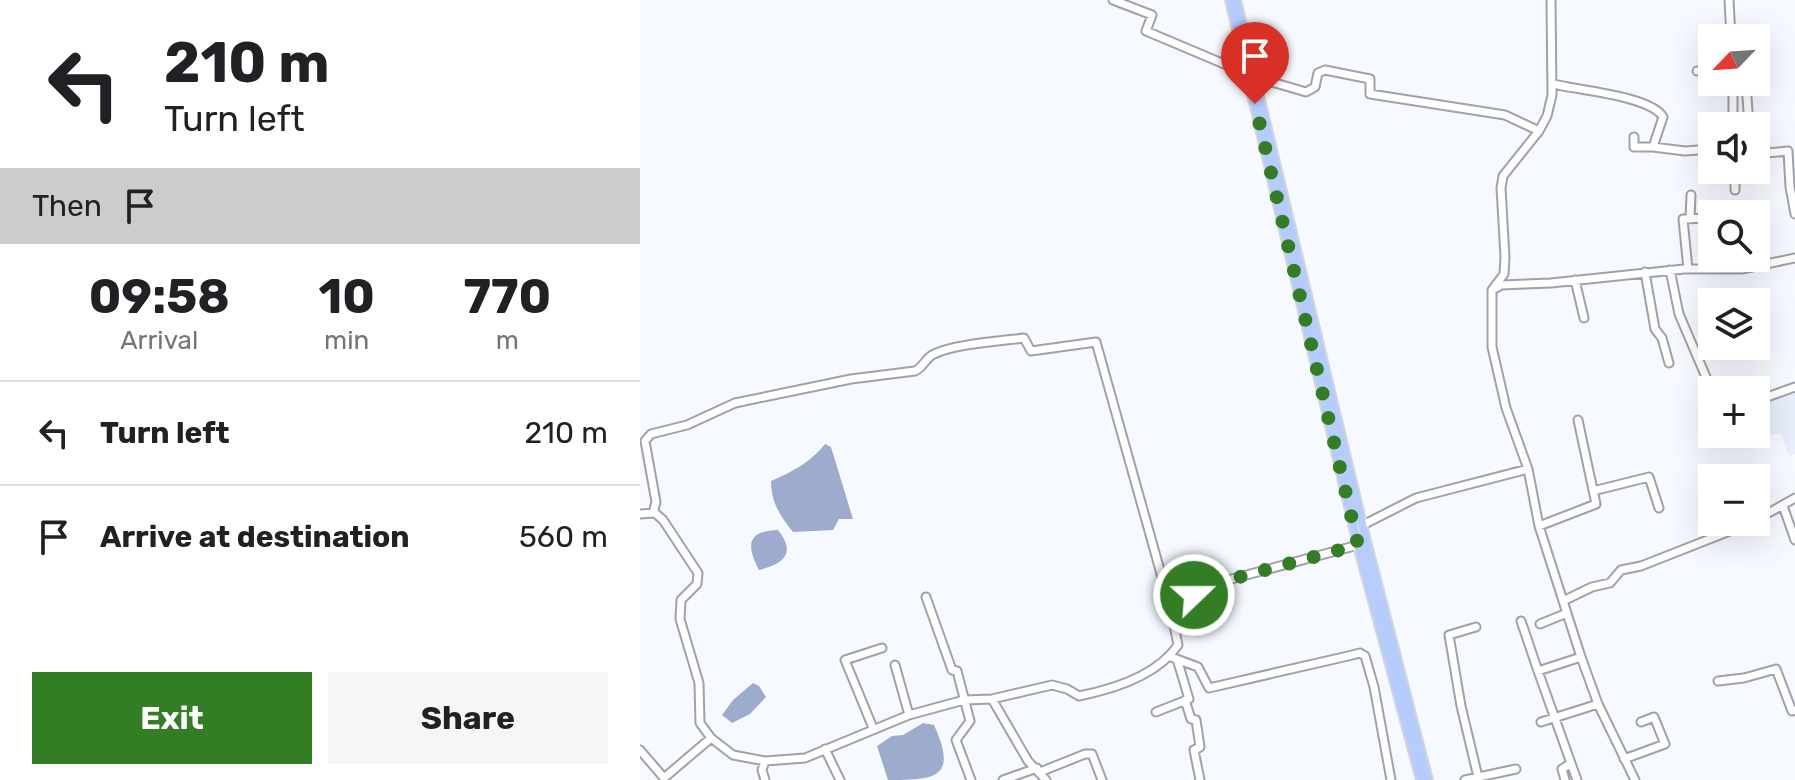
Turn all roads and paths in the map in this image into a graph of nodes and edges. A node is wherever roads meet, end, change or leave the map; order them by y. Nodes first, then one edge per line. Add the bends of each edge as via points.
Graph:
1 (1113, 0) edge
2 (1230, 0) edge
3 (1236, 0) edge
4 (1551, 0) edge
5 (1729, 0) edge
6 (1730, 24) edge
7 (1251, 75) junction
8 (1553, 84) junction
9 (1539, 131) junction
10 (1634, 137) dead end
11 (1653, 147) junction
12 (1698, 150) edge
13 (1792, 152) edge
14 (1770, 153) edge
15 (1735, 184) edge
16 (1735, 190) dead end
17 (1691, 195) dead end
18 (1795, 214) edge
19 (1690, 219) junction
20 (1698, 219) edge
21 (1795, 258) edge
22 (1770, 263) edge
23 (1688, 269) junction
24 (1698, 269) edge
25 (1670, 270) junction
26 (1645, 272) junction
27 (1575, 280) junction
28 (1492, 290) junction
29 (1584, 318) dead end
30 (1669, 363) dead end
31 (1706, 376) edge
32 (1795, 387) edge
33 (1770, 396) edge
34 (1578, 420) dead end
35 (1528, 469) junction
36 (1593, 491) junction
37 (1795, 498) edge
38 (1783, 506) junction
39 (1659, 508) dead end
40 (653, 513) junction
41 (1770, 513) edge
42 (640, 514) edge
43 (1539, 526) junction
44 (1359, 528) junction
45 (1717, 536) edge
46 (1795, 540) edge
47 (1358, 545) junction
48 (926, 597) dead end
49 (1563, 601) junction
50 (1170, 606) junction
51 (1567, 613) junction
52 (1521, 621) dead end
53 (1540, 624) dead end
54 (1476, 627) dead end
55 (882, 648) dead end
56 (1581, 657) junction
57 (1174, 658) junction
58 (895, 665) dead end
59 (1538, 671) junction
60 (1718, 681) dead end
61 (992, 699) junction
62 (964, 700) junction
63 (1185, 700) junction
64 (1598, 704) junction
65 (1795, 710) edge
66 (1156, 712) dead end
67 (909, 715) junction
68 (1553, 719) junction
69 (1541, 722) dead end
70 (1641, 722) dead end
71 (873, 728) junction
72 (711, 738) junction
73 (825, 749) junction
74 (640, 750) edge
75 (1624, 759) junction
76 (765, 761) junction
77 (1570, 764) junction
78 (1516, 769) dead end
79 (1038, 770) junction
80 (1478, 777) junction
81 (765, 780) edge
82 (840, 780) edge
83 (971, 780) edge
84 (1003, 780) edge
85 (1046, 780) edge
86 (1102, 780) edge
87 (1198, 780) edge
88 (1391, 780) edge
89 (1421, 780) edge
90 (1428, 780) edge
91 (1465, 780) edge
92 (1565, 780) edge
93 (1577, 780) edge
94 (1635, 780) edge

1 - 7 street via 1152,15 1146,31
2 - 7 main road
3 - 7 main road
4 - 8 street
5 - 6 street
7 - 9 street via 1306,92 1325,70 1370,79 1370,94 1505,115
7 - 44 main road
8 - 9 street
8 - 11 street via 1655,108 1663,117
9 - 28 street via 1503,176 1504,274
10 - 11 street via 1634,147
11 - 12 street
13 - 14 street
13 - 18 street
15 - 16 street
17 - 19 street
19 - 20 street
19 - 23 street via 1683,219
21 - 22 street
23 - 24 street
23 - 25 street
25 - 26 street
25 - 31 street via 1679,314
26 - 27 street
26 - 30 street via 1655,329
27 - 28 street
27 - 29 street
28 - 35 street via 1492,347
32 - 33 street
34 - 36 street
35 - 43 street
35 - 44 street via 1416,498
36 - 39 street via 1649,477
36 - 43 street via 1596,504
37 - 38 street
38 - 41 street
38 - 46 street
40 - 42 street
40 - 50 street via 656,502 645,441 651,434 687,425 735,403 915,371 942,351 1024,338 1031,351 1096,342
40 - 72 street via 698,573 697,584 681,600 680,619 699,683 700,723
43 - 49 street
44 - 47 main road
44 - 90 main road
45 - 49 street via 1621,570 1610,583
47 - 50 street via 1217,583
47 - 89 main road
48 - 62 street
49 - 51 street
50 - 57 street via 1178,645
51 - 53 street
51 - 56 street
52 - 59 street
54 - 80 street via 1449,635
55 - 71 street via 845,660
56 - 59 street
56 - 64 street
57 - 61 street via 1098,692 1079,696 1052,685
57 - 63 street via 1189,699
57 - 88 street via 1198,667 1209,688 1360,653 1374,687
58 - 67 street
59 - 68 street
60 - 65 street via 1776,669
61 - 62 street
61 - 79 street
62 - 67 street
62 - 83 street via 970,721 956,740
63 - 66 street
63 - 87 street via 1196,720
64 - 68 street
64 - 75 street
67 - 71 street
68 - 69 street
68 - 77 street
70 - 75 street via 1654,717 1665,744
71 - 73 street
72 - 74 street via 664,778
72 - 76 street via 733,755
73 - 76 street via 805,758
73 - 82 street
75 - 94 street
76 - 81 street
77 - 92 street via 1562,769
77 - 93 street
78 - 80 street
79 - 84 street
79 - 85 street
79 - 86 street via 1092,754
80 - 91 street

